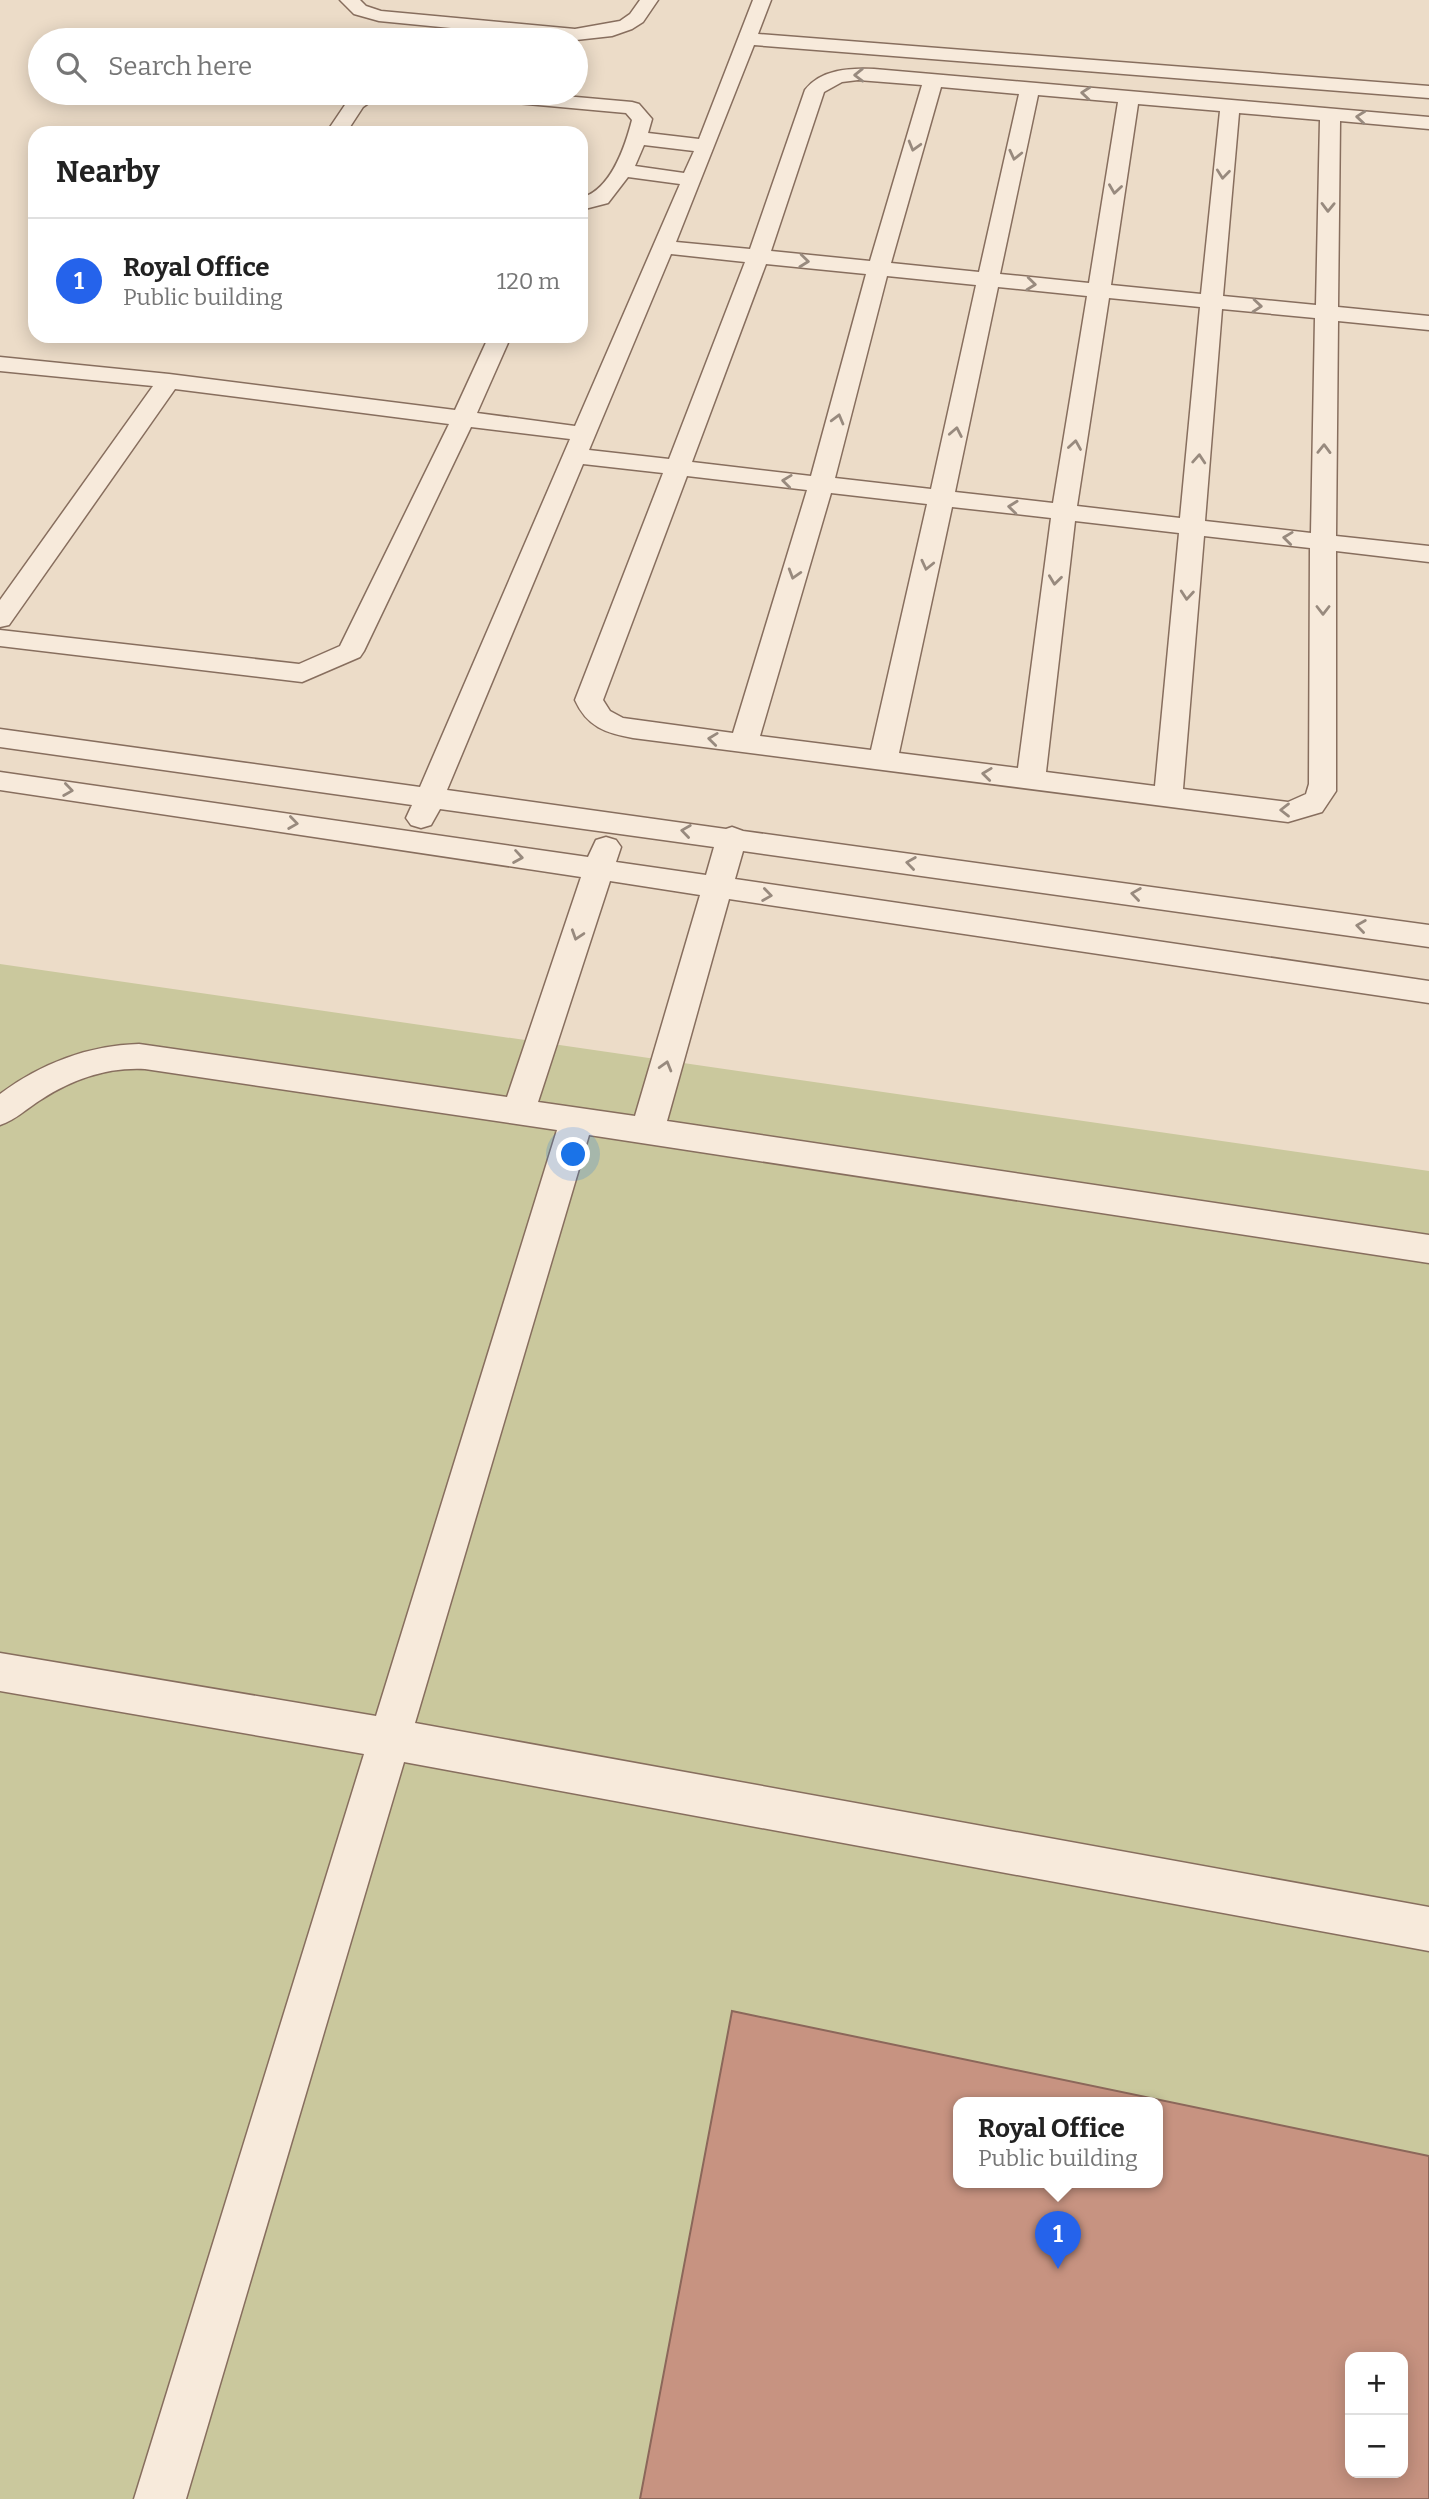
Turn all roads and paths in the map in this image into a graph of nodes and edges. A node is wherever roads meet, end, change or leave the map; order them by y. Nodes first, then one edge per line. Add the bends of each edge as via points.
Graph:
1 (349, 0) edge
2 (649, 0) edge
3 (762, 0) edge
4 (510, 28) edge
5 (588, 33) edge
6 (747, 39) junction
7 (933, 81) junction
8 (1030, 89) junction
9 (1428, 92) edge
10 (1129, 97) junction
11 (588, 104) edge
12 (355, 105) edge
13 (1230, 106) junction
14 (1330, 114) junction
15 (1429, 122) edge
16 (341, 126) edge
17 (637, 138) junction
18 (706, 146) junction
19 (622, 170) junction
20 (692, 180) junction
21 (588, 203) edge
22 (663, 247) junction
23 (758, 257) junction
24 (878, 269) junction
25 (987, 280) junction
26 (1100, 291) junction
27 (1210, 302) junction
28 (1326, 313) junction
29 (1429, 323) edge
30 (497, 343) edge
31 (0, 364) edge
32 (169, 381) junction
33 (463, 419) junction
34 (579, 445) junction
35 (677, 468) junction
36 (821, 485) junction
37 (943, 499) junction
38 (1064, 512) junction
39 (1194, 527) junction
40 (1323, 542) junction
41 (1429, 554) edge
42 (0, 619) edge
43 (0, 638) edge
44 (0, 738) edge
45 (744, 743) junction
46 (883, 761) junction
47 (1031, 779) junction
48 (0, 781) edge
49 (430, 796) junction
50 (1168, 798) junction
51 (614, 821) junction
52 (732, 837) junction
53 (412, 840) junction
54 (598, 870) junction
55 (717, 887) junction
56 (1425, 934) edge
57 (1429, 992) edge
58 (0, 1112) edge
59 (519, 1113) junction
60 (577, 1121) junction
61 (647, 1132) junction
62 (1429, 1249) edge
63 (0, 1672) edge
64 (391, 1739) junction
65 (1429, 1929) edge
66 (160, 2499) edge

1 - 4 lane via 360,10 379,16
2 - 5 lane via 626,25
3 - 6 lane
6 - 9 lane
6 - 18 lane
7 - 8 lane
7 -> 23 lane via 859,75 831,79 815,90
7 -> 24 lane
10 -> 8 lane
8 -> 25 lane
9 - 15 lane
10 - 13 lane
10 -> 26 lane
11 - 17 lane via 632,108 642,119
12 - 16 lane
13 - 14 lane
13 -> 27 lane
15 -> 14 lane
14 -> 28 lane
17 - 18 lane
17 - 19 lane
18 - 20 lane
19 - 20 lane
19 - 21 lane via 601,200
20 - 22 lane
22 - 23 lane
22 - 34 lane
23 -> 24 lane
23 - 35 lane
24 - 25 lane
36 -> 24 lane
25 -> 26 lane
37 -> 25 lane
26 - 27 lane
38 -> 26 lane
27 -> 28 lane
39 -> 27 lane
28 - 29 lane
40 -> 28 lane
30 - 33 lane
31 - 32 lane
32 - 33 lane
32 - 42 lane
33 - 34 lane
33 - 43 lane via 351,651 302,673
34 - 35 lane
34 - 49 lane
36 -> 35 lane
45 -> 35 lane via 610,725 594,715 589,700
36 - 37 lane
36 -> 45 lane
38 -> 37 lane
37 -> 46 lane
38 - 39 lane
38 -> 47 lane
40 -> 39 lane
39 -> 50 lane
40 - 41 lane
40 -> 50 lane via 1323,794 1304,810 1288,812
44 - 49 lane
45 - 46 lane
47 -> 46 lane
47 - 50 lane
48 -> 53 lane
49 - 51 lane
49 - 53 lane
52 -> 51 lane
51 - 54 lane
52 - 55 lane
56 -> 52 lane
53 -> 54 lane
54 - 55 lane
54 -> 59 lane
55 -> 57 lane
61 -> 55 lane
58 - 59 lane via 30,1087 78,1066 128,1056
59 - 60 lane
60 - 61 lane
60 - 64 lane
61 - 62 lane
63 - 64 lane
64 - 65 lane
64 - 66 lane

